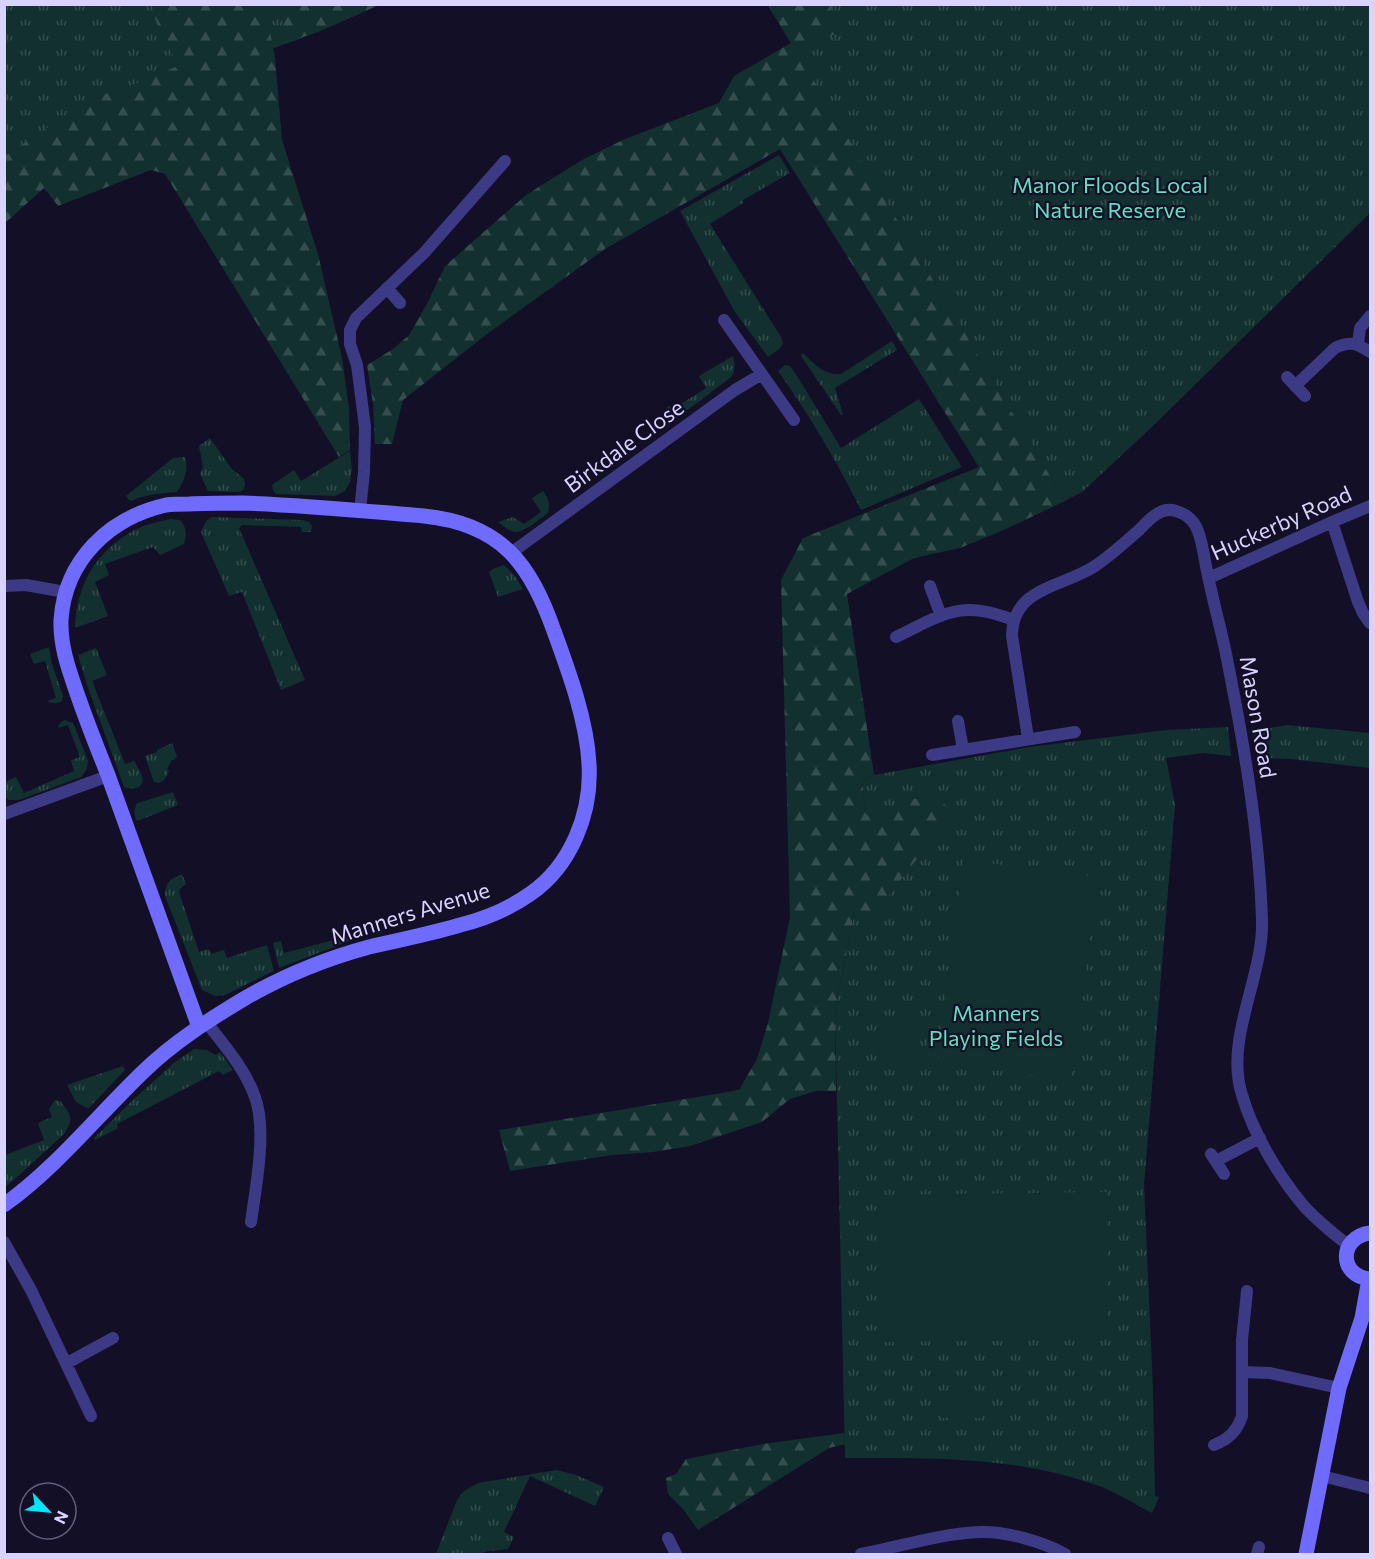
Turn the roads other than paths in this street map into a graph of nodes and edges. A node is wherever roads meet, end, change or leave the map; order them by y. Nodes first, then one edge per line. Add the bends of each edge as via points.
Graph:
1 (505, 161) dead end
2 (387, 288) junction
3 (400, 303) dead end
4 (1371, 316) edge
5 (724, 320) dead end
6 (1358, 344) junction
7 (1371, 352) edge
8 (762, 374) junction
9 (1305, 396) dead end
10 (794, 420) dead end
11 (1371, 506) edge
12 (360, 511) junction
13 (1332, 522) junction
14 (511, 553) junction
15 (1209, 578) junction
16 (4, 586) edge
17 (930, 586) dead end
18 (65, 592) junction
19 (941, 616) junction
20 (1014, 620) junction
21 (1371, 623) edge
22 (896, 637) dead end
23 (958, 721) dead end
24 (1075, 732) dead end
25 (1028, 738) junction
26 (963, 749) junction
27 (932, 755) dead end
28 (108, 776) junction
29 (4, 814) edge
30 (203, 1025) junction
31 (1260, 1138) junction
32 (1224, 1174) dead end
33 (4, 1205) edge
34 (251, 1222) dead end
35 (1371, 1233) edge
36 (4, 1242) edge
37 (1349, 1246) junction
38 (1370, 1279) edge
39 (1247, 1291) dead end
40 (113, 1338) dead end
41 (67, 1363) junction
42 (1242, 1372) junction
43 (1339, 1388) junction
44 (91, 1416) dead end
45 (1214, 1445) dead end
46 (1322, 1476) junction
47 (1371, 1488) edge
48 (668, 1538) dead end
49 (676, 1554) edge
50 (861, 1554) edge
51 (1065, 1554) edge
52 (1306, 1554) edge

1 - 2 street via 424,253
2 - 3 street
2 - 12 street via 356,318 350,330 364,427
4 - 6 street via 1360,328
5 - 8 street
6 - 7 street
6 - 9 street via 1342,344 1291,382
8 - 10 street
8 - 14 street, Birkdale Close
11 - 13 street, Huckerby Road
12 - 14 street, Manners Avenue via 460,522 486,533
12 - 18 street, Manners Avenue via 225,503 167,505 129,517 104,534 78,565
13 - 15 street, Huckerby Road
13 - 21 street via 1358,602
14 - 30 street, Manners Avenue via 530,576 546,606 578,704 589,764 590,783 583,818 559,866 530,894 489,915 332,959 244,999
15 - 20 street, Mason Road via 1201,536 1194,522 1176,511 1163,511 1092,568 1038,592 1021,607
15 - 31 street, Mason Road via 1242,741 1256,837 1262,924 1238,1048 1238,1071 1241,1093
16 - 18 street via 26,585
17 - 19 street
18 - 28 street, Manners Avenue via 61,618 63,653
19 - 20 street via 968,610
19 - 22 street
20 - 25 street via 1012,636
23 - 26 street
24 - 25 street
25 - 26 street
26 - 27 street
28 - 29 street
28 - 30 street, Manners Avenue
30 - 33 street, Manners Avenue via 145,1071 51,1165
30 - 34 street, Manners Avenue via 242,1071 259,1113 261,1139
31 - 32 street via 1214,1157
31 - 37 street, Mason Road via 1305,1206
35 - 37 street via 1362,1234
36 - 41 street
37 - 38 street via 1346,1255 1352,1272
38 - 43 street
39 - 42 street
40 - 41 street
41 - 44 street
42 - 43 street via 1270,1372
42 - 45 street via 1239,1425
43 - 46 street
46 - 47 street
46 - 52 street
48 - 49 street
50 - 51 street via 981,1532 1028,1539

